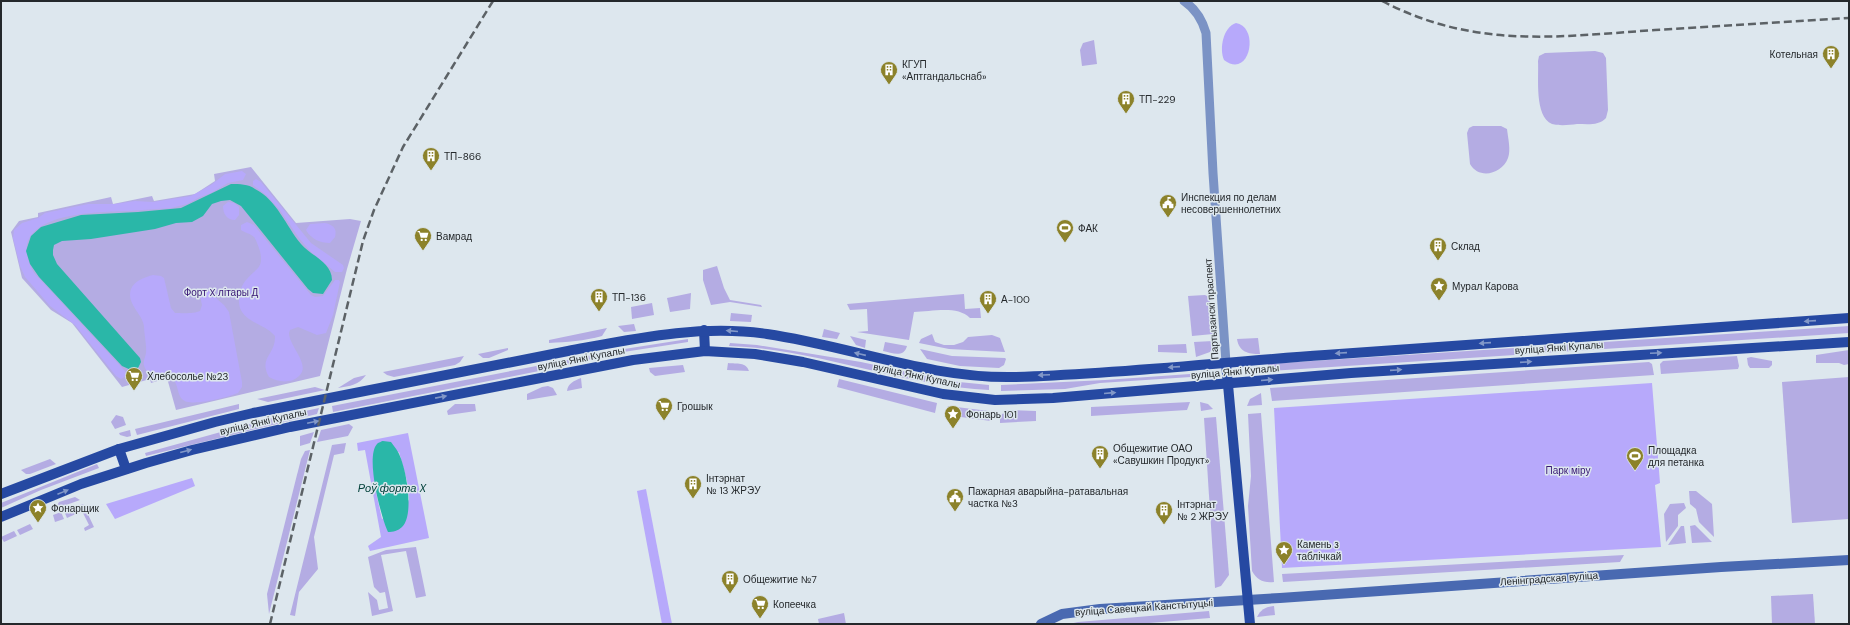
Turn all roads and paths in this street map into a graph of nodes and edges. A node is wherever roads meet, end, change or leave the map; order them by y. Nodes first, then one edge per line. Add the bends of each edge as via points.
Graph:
1 (1184, 1) edge
2 (1849, 318) edge
3 (704, 330) junction
4 (1849, 342) edge
5 (705, 351) junction
6 (1226, 363) junction
7 (1228, 384) junction
8 (119, 449) junction
9 (126, 469) junction
10 (1, 494) edge
11 (1, 517) edge
12 (1849, 560) edge
13 (1249, 600) junction
14 (1041, 624) edge
15 (1250, 624) edge

1 - 6 street, Партызанскі праспект via 1200,16 1206,33
2 -> 6 main road, вуліца Янкі Купалы
3 - 5 main road
6 -> 3 main road, вуліца Янкі Купалы via 1014,377 971,376 910,366 766,334
3 - 8 main road, вуліца Янкі Купалы via 574,349 253,413
7 -> 4 main road, вуліца Янкі Купалы via 1351,373
5 -> 7 main road, вуліца Янкі Купалы via 755,354 943,394 995,400
9 -> 5 main road, вуліца Янкі Купалы via 192,450 312,422 633,360
6 - 7 main road, Партызанскі праспект
7 - 13 main road, Партызанскі праспект
8 - 9 main road
8 - 10 main road, вуліца Янкі Купалы
11 -> 9 main road, вуліца Янкі Купалы via 81,484
12 - 13 main road, Ленінградская вуліца
13 - 14 main road, вуліца Савецкай Канстытуцыі via 1100,608 1062,614
13 - 15 main road, Партызанскі праспект

